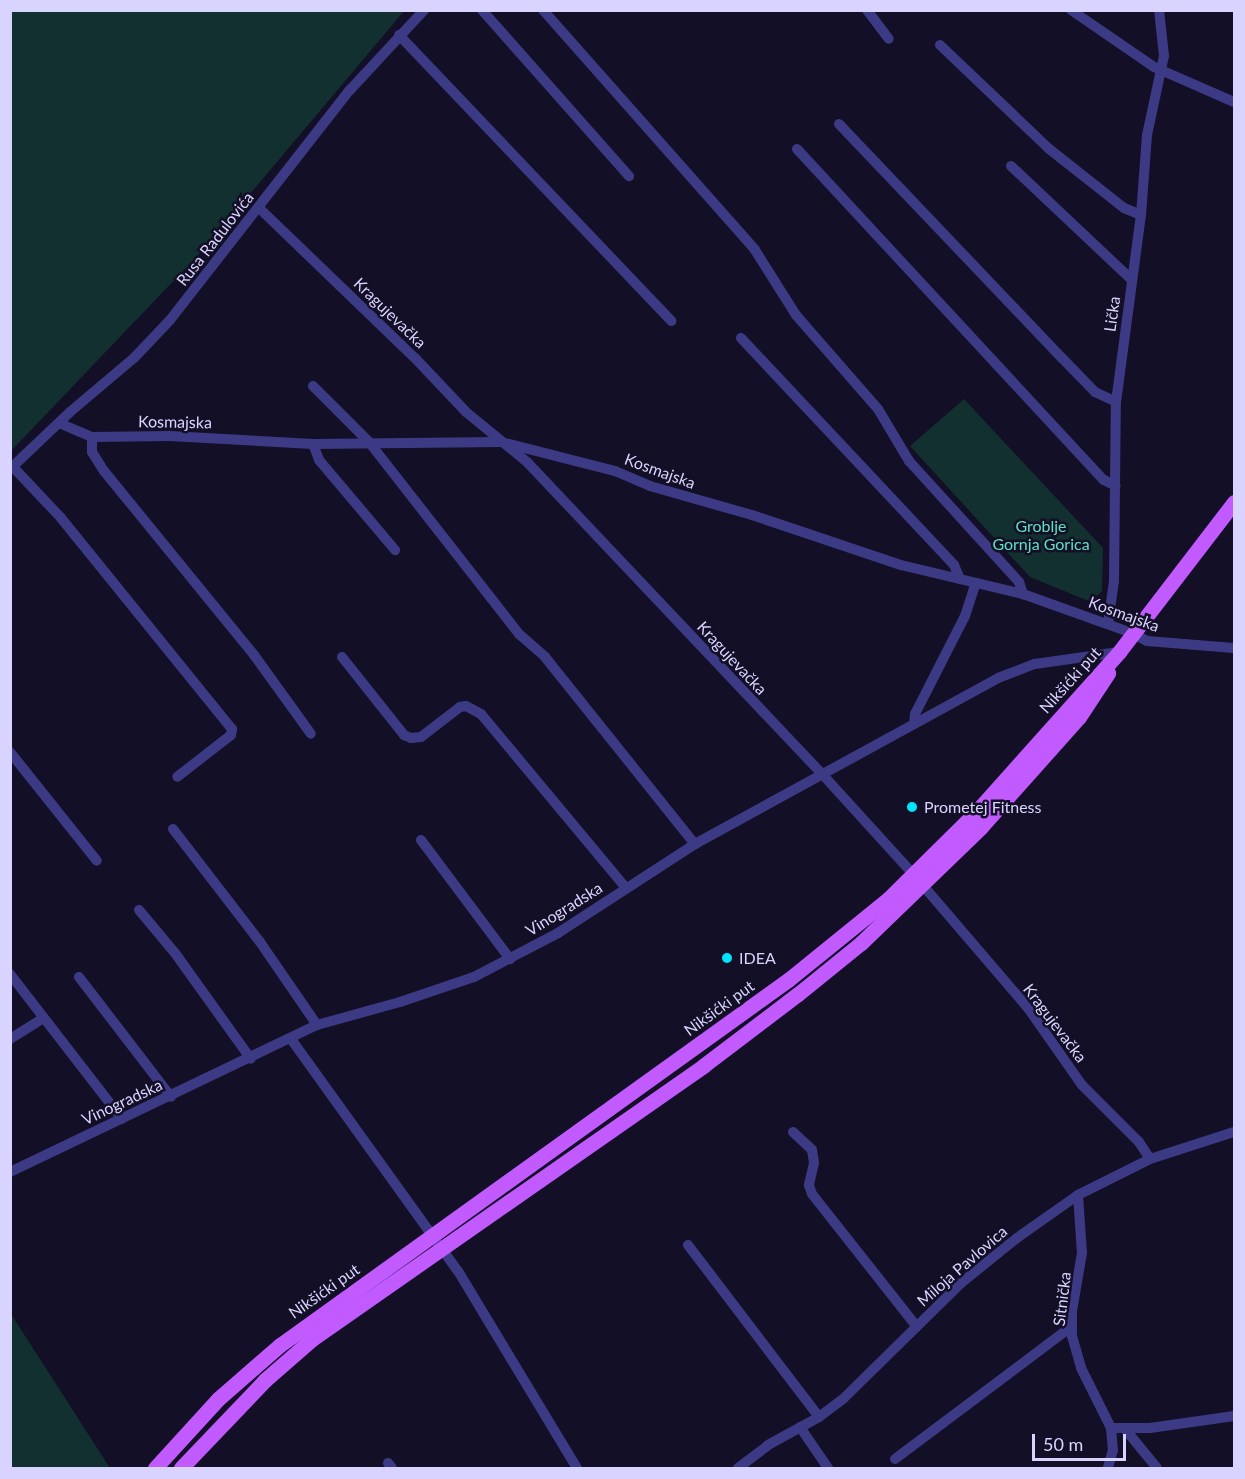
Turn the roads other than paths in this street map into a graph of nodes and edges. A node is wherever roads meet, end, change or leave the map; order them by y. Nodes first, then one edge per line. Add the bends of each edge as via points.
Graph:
1 (424, 10) edge
2 (482, 10) edge
3 (543, 10) edge
4 (867, 10) edge
5 (1071, 10) edge
6 (1159, 10) edge
7 (399, 35) junction
8 (889, 39) dead end
9 (940, 45) dead end
10 (1161, 70) junction
11 (1234, 102) edge
12 (839, 124) dead end
13 (797, 149) dead end
14 (1011, 166) dead end
15 (629, 176) dead end
16 (259, 208) junction
17 (1141, 215) junction
18 (1132, 280) junction
19 (671, 321) dead end
20 (741, 338) dead end
21 (313, 386) dead end
22 (1116, 402) junction
23 (59, 423) junction
24 (92, 437) junction
25 (369, 442) junction
26 (501, 442) junction
27 (313, 444) junction
28 (12, 468) edge
29 (1116, 486) junction
30 (1234, 502) edge
31 (395, 550) dead end
32 (960, 579) junction
33 (976, 583) junction
34 (1023, 594) junction
35 (1108, 624) junction
36 (1132, 633) junction
37 (1234, 648) edge
38 (1119, 652) junction
39 (342, 657) dead end
40 (914, 724) junction
41 (311, 734) dead end
42 (10, 752) edge
43 (823, 776) junction
44 (177, 777) dead end
45 (174, 829) dead end
46 (421, 840) dead end
47 (695, 844) junction
48 (97, 861) dead end
49 (918, 881) junction
50 (626, 888) junction
51 (139, 910) dead end
52 (510, 959) junction
53 (10, 974) edge
54 (79, 977) dead end
55 (43, 1018) junction
56 (317, 1025) junction
57 (10, 1039) edge
58 (291, 1039) junction
59 (251, 1059) junction
60 (171, 1097) junction
61 (122, 1119) junction
62 (793, 1132) dead end
63 (1234, 1132) edge
64 (1150, 1159) junction
65 (10, 1172) edge
66 (1078, 1195) junction
67 (438, 1242) junction
68 (688, 1245) dead end
69 (1072, 1326) junction
70 (917, 1327) junction
71 (1234, 1416) edge
72 (819, 1417) junction
73 (800, 1427) junction
74 (1111, 1428) junction
75 (1125, 1429) junction
76 (895, 1460) dead end
77 (155, 1468) edge
78 (181, 1468) edge
79 (577, 1468) edge
80 (738, 1468) edge
81 (828, 1468) edge
82 (1108, 1468) edge
83 (1157, 1468) edge

1 - 7 street, Rusa Radulovića
2 - 15 street
3 - 34 street via 755,250 796,315 878,409 909,461 1019,582
4 - 8 street
5 - 10 street
6 - 10 street, Lička via 1164,44
7 - 16 street, Rusa Radulovića via 350,90
7 - 19 street
9 - 17 street via 1048,148 1124,208
10 - 11 street
10 - 17 street, Lička via 1147,135
12 - 22 street via 1095,392
13 - 29 street via 1104,480
14 - 18 street
16 - 23 street, Rusa Radulovića via 152,340
16 - 26 street, Kragujevačka
17 - 18 street, Lička
18 - 22 street, Lička
20 - 32 street via 954,565
21 - 25 street
22 - 29 street, Lička
23 - 24 street, Kosmajska
23 - 28 street, Rusa Radulovića
24 - 27 street, Kosmajska via 169,436
24 - 41 street via 92,452 104,471 254,655
25 - 26 street, Kosmajska
25 - 27 street, Kosmajska
25 - 47 street via 519,634 545,657
26 - 32 street, Kosmajska via 615,471 677,495 752,515 902,565
26 - 43 street, Kragujevačka via 527,462
27 - 31 street via 319,460
28 - 44 street via 61,518 232,729 231,735
29 - 35 street, Lička via 1114,581
30 - 36 main road, Nikšićki put
32 - 33 street, Kosmajska
33 - 34 street, Kosmajska
33 - 40 street via 965,616 915,714
34 - 35 street, Kosmajska
35 - 36 street, Kosmajska
36 - 37 street, Kosmajska via 1155,643
36 - 38 main road, Nikšićki put
38 - 40 street, Vinogradska via 1035,664 998,678
38 - 49 main road, Nikšićki put
39 - 50 street via 411,738 421,737 460,707 481,714
40 - 43 street, Vinogradska
42 - 48 street
43 - 47 street, Vinogradska
43 - 49 street, Kragujevačka
45 - 56 street
46 - 52 street
47 - 50 street, Vinogradska
49 - 64 street, Kragujevačka via 1028,1008 1082,1085 1139,1142
49 - 67 main road, Nikšićki put
50 - 52 street, Vinogradska
51 - 59 street
52 - 56 street, Vinogradska via 474,977
53 - 55 street
54 - 60 street
55 - 57 street
55 - 61 street
56 - 58 street, Vinogradska
58 - 59 street, Vinogradska
58 - 67 street
59 - 60 street, Vinogradska
60 - 61 street, Vinogradska
61 - 65 street, Vinogradska
62 - 70 street via 812,1150 812,1194
63 - 64 street, Miloja Pavlovica
64 - 66 street, Miloja Pavlovica
66 - 69 street, Sitnička via 1082,1253
66 - 70 street, Miloja Pavlovica via 986,1262
67 - 77 main road, Nikšićki put via 261,1360 201,1416
67 - 78 main road via 287,1359
67 - 79 street
68 - 72 street
69 - 74 street, Sitnička via 1076,1358
69 - 76 street
70 - 72 street, Miloja Pavlovica via 858,1386
71 - 75 street
72 - 73 street, Miloja Pavlovica
73 - 80 street, Miloja Pavlovica
73 - 81 street
74 - 75 street
74 - 82 street, Sitnička via 1113,1450
75 - 83 street

